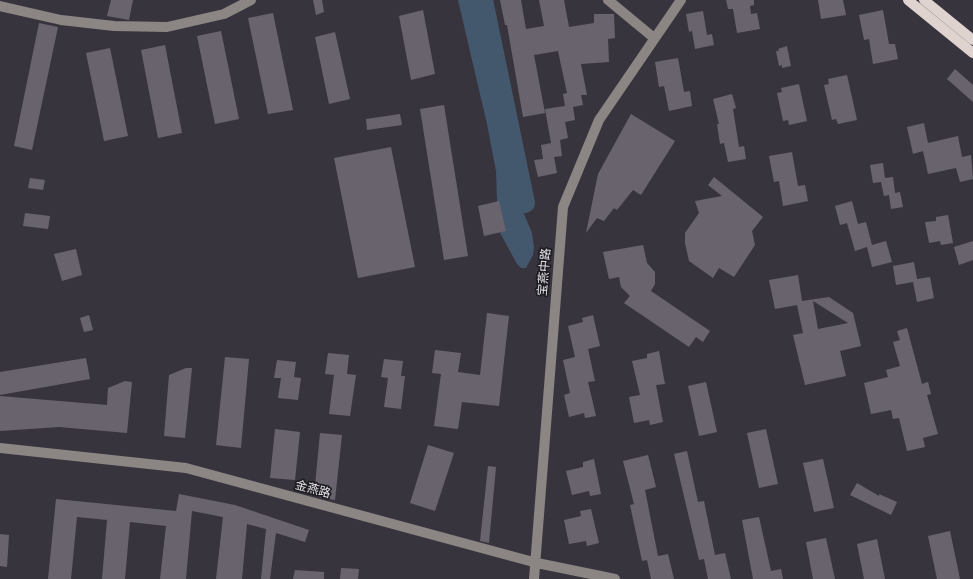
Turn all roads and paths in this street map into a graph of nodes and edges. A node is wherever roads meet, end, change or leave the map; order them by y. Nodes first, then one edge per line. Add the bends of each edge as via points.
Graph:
1 (251, 0) edge
2 (608, 0) edge
3 (681, 0) edge
4 (908, 0) edge
5 (924, 0) edge
6 (0, 6) edge
7 (654, 38) junction
8 (973, 40) edge
9 (973, 53) edge
10 (0, 448) edge
11 (537, 563) junction
12 (534, 579) edge
13 (615, 579) edge

1 - 6 street via 224,14 167,27 114,26 61,20
2 - 7 street
3 - 7 street, 宝燕中路
4 - 9 main road
5 - 8 main road
7 - 11 street, 宝燕中路 via 599,120 563,206
10 - 11 street, 金燕路 via 186,468
11 - 12 street, 宝燕中路
11 - 13 street, 金燕路

